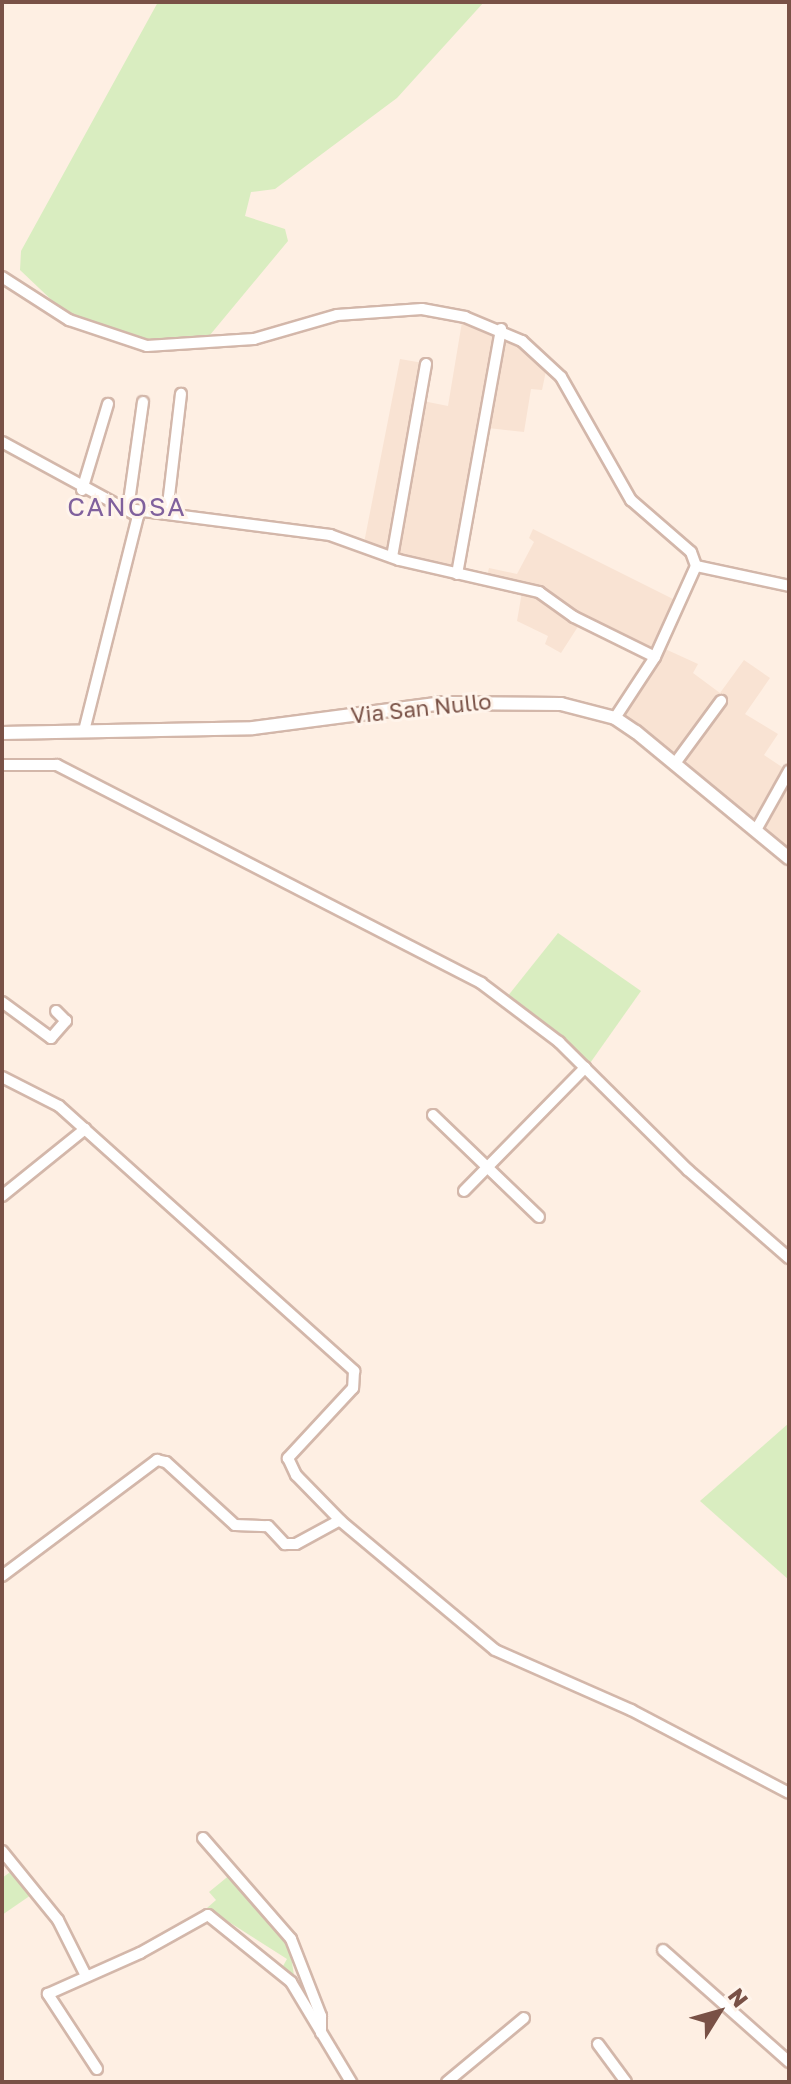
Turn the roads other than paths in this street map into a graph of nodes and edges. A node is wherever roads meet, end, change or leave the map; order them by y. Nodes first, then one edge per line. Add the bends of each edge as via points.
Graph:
1 (2, 277) edge
2 (501, 329) junction
3 (426, 364) dead end
4 (181, 394) dead end
5 (143, 402) dead end
6 (108, 404) dead end
7 (2, 442) edge
8 (82, 490) junction
9 (128, 509) junction
10 (167, 513) junction
11 (392, 557) junction
12 (696, 566) junction
13 (457, 574) junction
14 (789, 586) edge
15 (655, 657) junction
16 (721, 701) dead end
17 (615, 718) junction
18 (84, 731) junction
19 (2, 733) edge
20 (676, 762) junction
21 (2, 765) edge
22 (789, 771) edge
23 (756, 830) junction
24 (789, 858) edge
25 (2, 1002) edge
26 (56, 1011) dead end
27 (585, 1068) junction
28 (2, 1077) edge
29 (433, 1115) dead end
30 (85, 1129) junction
31 (487, 1167) junction
32 (464, 1191) dead end
33 (2, 1196) edge
34 (539, 1217) dead end
35 (789, 1258) edge
36 (340, 1520) junction
37 (2, 1576) edge
38 (789, 1793) edge
39 (203, 1838) dead end
40 (2, 1851) edge
41 (663, 1950) dead end
42 (86, 1976) junction
43 (524, 2018) dead end
44 (321, 2035) junction
45 (598, 2044) dead end
46 (789, 2062) edge
47 (97, 2069) dead end
48 (351, 2082) edge
49 (447, 2082) edge
50 (626, 2082) edge

1 - 2 street via 69,320 162,348 254,339 337,315 373,311 422,309
2 - 12 street via 561,377 623,489 691,552
2 - 13 street
3 - 11 street
4 - 10 street
5 - 9 street
6 - 8 street
7 - 8 street
8 - 9 street
9 - 10 street
9 - 18 street via 138,520
10 - 11 street via 330,535
11 - 13 street
12 - 14 street
12 - 15 street
13 - 15 street via 539,592 574,617
15 - 17 street
16 - 20 street
17 - 18 street, Via San Nullo via 561,704 512,700 443,703 253,728
17 - 20 street, Via San Nullo
18 - 19 street, Via San Nullo
20 - 23 street, Via San Nullo
21 - 27 street via 57,765 429,953 518,1008
22 - 23 street
23 - 24 street, Via San Nullo
25 - 26 street via 51,1038 66,1021
27 - 31 street
27 - 35 street via 688,1170
28 - 30 street via 59,1106
29 - 31 street
30 - 33 street
30 - 36 street via 354,1371 353,1388 288,1458 296,1475
31 - 32 street
31 - 34 street
36 - 37 street via 296,1544 285,1544 268,1526 235,1525 166,1462 157,1460
36 - 38 street via 495,1650 631,1710
39 - 44 street via 291,1939 321,2016
40 - 42 street via 58,1920
41 - 46 street
42 - 44 street via 208,1915 275,1965
42 - 47 street via 48,1994
43 - 49 street
44 - 48 street
45 - 50 street

